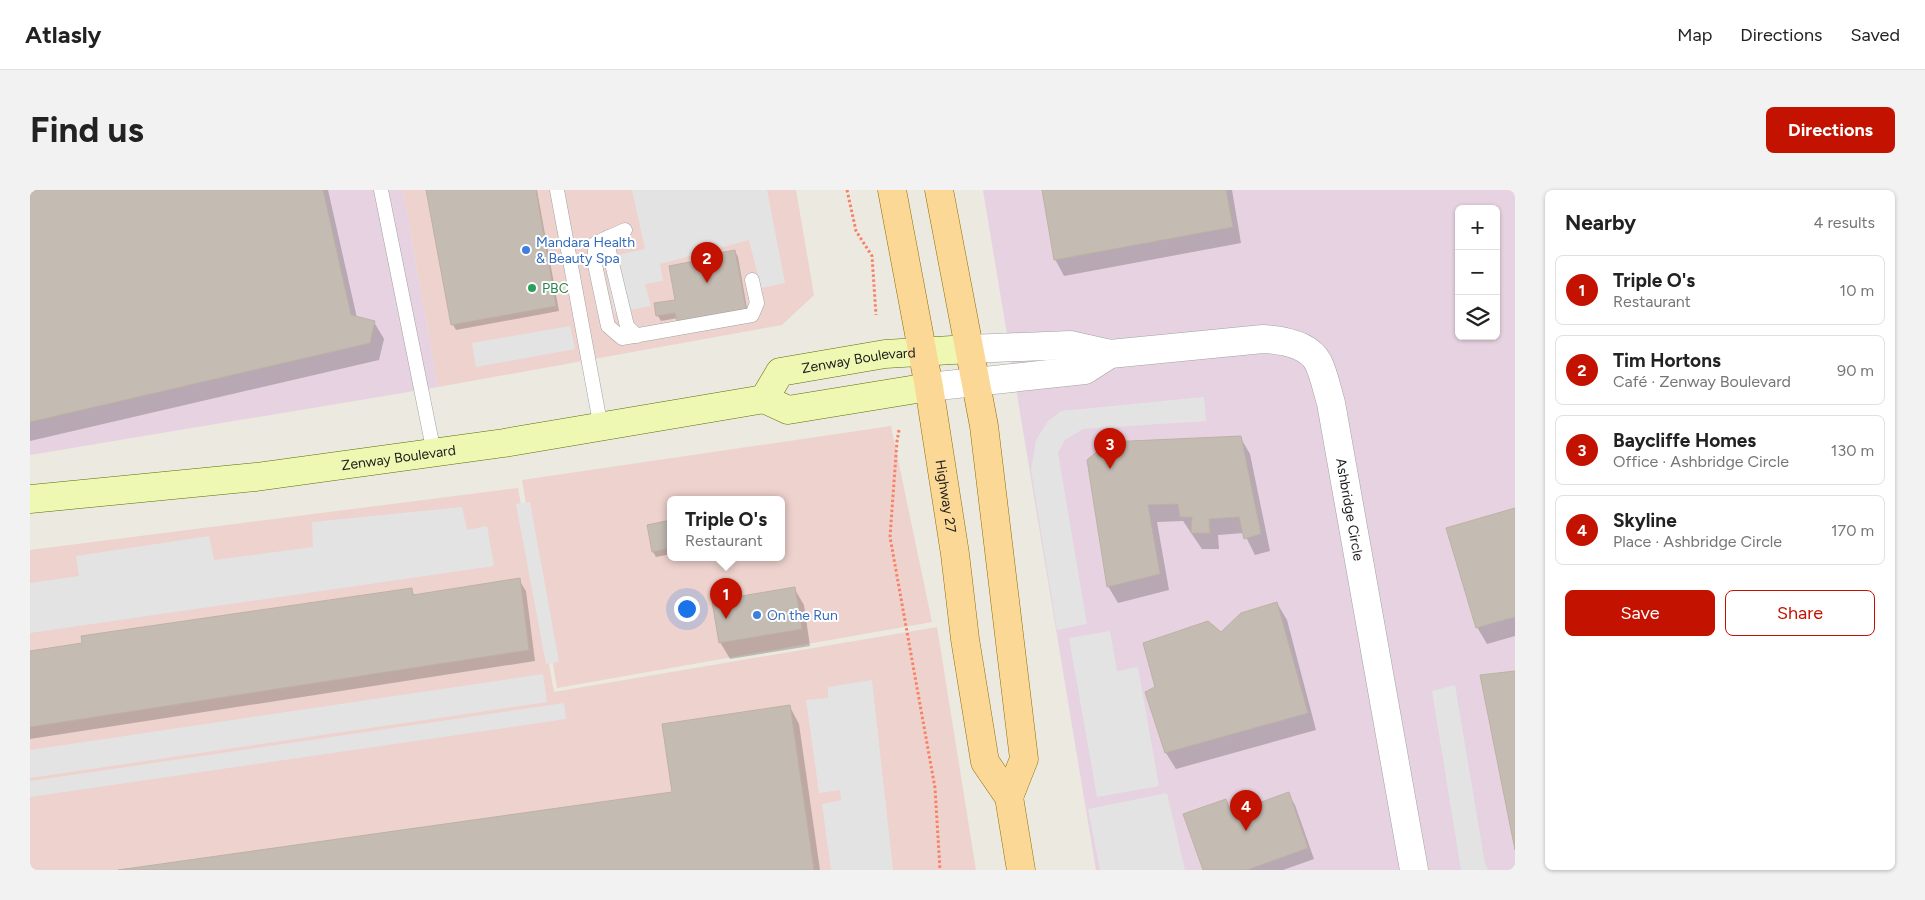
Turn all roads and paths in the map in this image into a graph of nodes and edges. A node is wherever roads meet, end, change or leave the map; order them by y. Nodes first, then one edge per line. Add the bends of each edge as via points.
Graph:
1 (381, 190) edge
2 (557, 190) edge
3 (847, 190) edge
4 (892, 190) edge
5 (939, 190) edge
6 (624, 230) dead end
7 (752, 280) dead end
8 (876, 315) dead end
9 (969, 349) junction
10 (924, 352) junction
11 (1110, 354) junction
12 (974, 381) junction
13 (929, 387) junction
14 (764, 399) junction
15 (601, 428) junction
16 (899, 430) dead end
17 (434, 453) junction
18 (30, 499) edge
19 (1009, 797) junction
20 (940, 870) edge
21 (1022, 870) edge
22 (1414, 870) edge

1 - 17 lane
2 - 15 lane
3 - 8 path via 856,231 872,256
4 - 10 main road, Highway 27
5 - 9 main road
6 - 7 lane via 596,243 594,260 608,326 622,338 752,315 757,303
9 - 10 street, Zenway Boulevard
9 - 11 street, Ashbridge Circle via 1070,345
9 - 12 main road
10 - 13 main road, Highway 27
10 - 14 street, Zenway Boulevard via 885,354 780,372
11 - 12 street, Ashbridge Circle via 1085,370
11 - 22 street, Ashbridge Circle via 1263,339 1308,350 1318,361 1331,403
12 - 13 street, Ashbridge Circle
12 - 19 main road via 984,426 1024,759
13 - 14 street via 788,410
13 - 19 main road, Highway 27 via 985,762
14 - 15 street, Zenway Boulevard
15 - 17 street, Zenway Boulevard
16 - 20 path via 890,537 935,788
17 - 18 street, Zenway Boulevard via 256,477
19 - 21 main road, Highway 27

